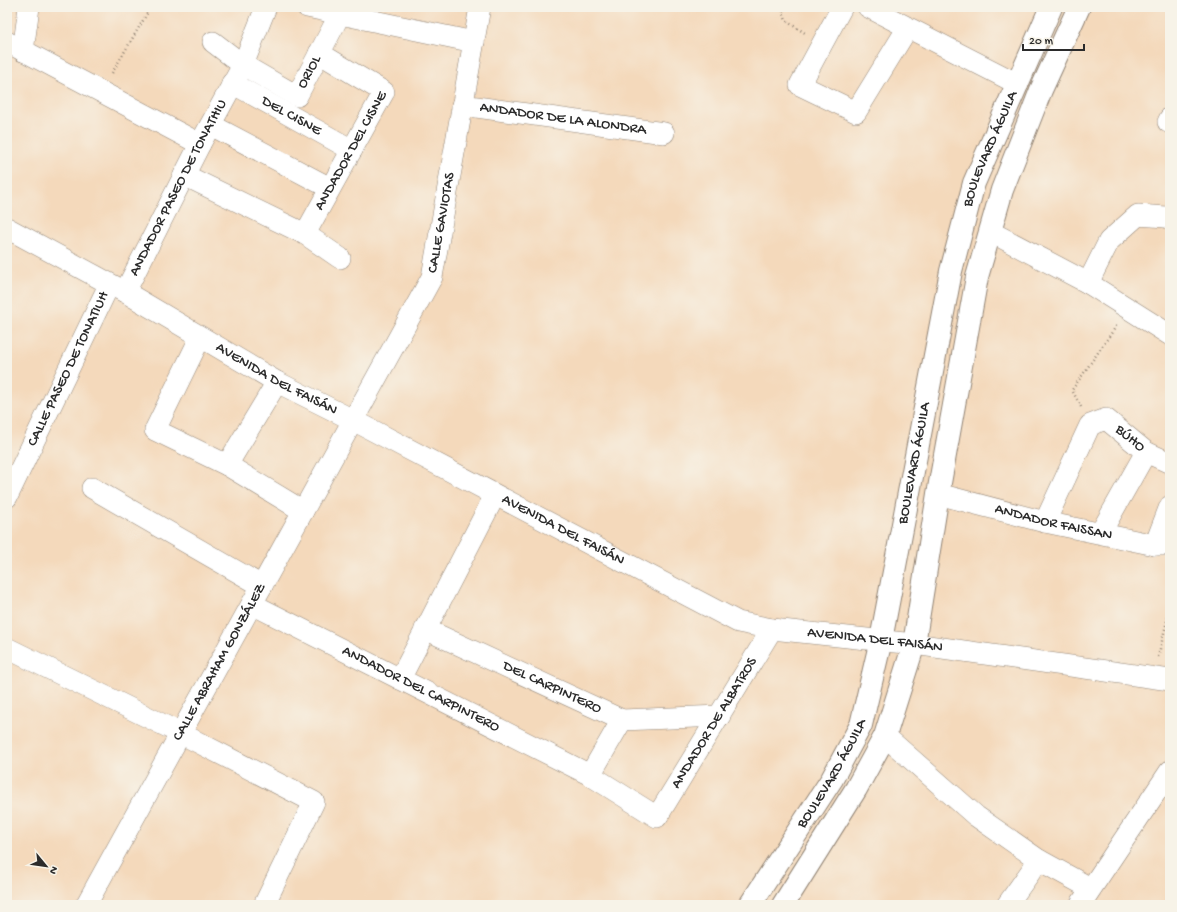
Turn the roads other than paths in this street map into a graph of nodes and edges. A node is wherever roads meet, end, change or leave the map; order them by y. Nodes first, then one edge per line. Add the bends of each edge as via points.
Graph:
1 (28, 7) edge
2 (266, 7) edge
3 (307, 7) edge
4 (480, 7) edge
5 (842, 7) edge
6 (868, 7) edge
7 (1051, 7) edge
8 (1079, 7) edge
9 (340, 14) junction
10 (907, 29) junction
11 (213, 42) dead end
12 (474, 42) junction
13 (15, 47) edge
14 (319, 53) junction
15 (243, 65) junction
16 (232, 83) junction
17 (1018, 84) junction
18 (462, 105) junction
19 (211, 125) junction
20 (664, 133) dead end
21 (200, 144) junction
22 (352, 150) junction
23 (184, 175) junction
24 (330, 188) junction
25 (1169, 213) edge
26 (7, 228) edge
27 (991, 232) junction
28 (305, 234) junction
29 (340, 258) dead end
30 (1088, 284) junction
31 (117, 288) junction
32 (1170, 335) edge
33 (200, 338) junction
34 (277, 382) junction
35 (353, 420) junction
36 (1146, 452) junction
37 (1170, 463) edge
38 (227, 466) junction
39 (92, 488) dead end
40 (938, 494) junction
41 (495, 495) junction
42 (7, 497) edge
43 (1170, 506) edge
44 (303, 511) junction
45 (1045, 522) junction
46 (1101, 532) junction
47 (1162, 545) edge
48 (262, 586) junction
49 (252, 604) junction
50 (772, 628) junction
51 (425, 629) junction
52 (881, 640) junction
53 (914, 644) junction
54 (7, 648) edge
55 (400, 679) junction
56 (1161, 679) edge
57 (720, 716) junction
58 (622, 720) junction
59 (180, 733) junction
60 (885, 736) junction
61 (1170, 771) edge
62 (590, 775) junction
63 (657, 817) joint
64 (1039, 860) junction
65 (1085, 897) edge
66 (789, 903) edge
67 (86, 905) edge
68 (264, 905) edge
69 (750, 905) edge
70 (1007, 905) edge

1 - 13 street
2 - 15 street
3 - 9 street
4 - 12 street, CALLE GAVIOTAS
5 - 10 street via 800,85 856,112
6 - 10 street
7 - 17 street, BOULEVARD ÁGUILA
8 - 27 street, BOULEVARD ÁGUILA via 1038,97 1002,190
9 - 12 street
9 - 14 street, ORIOL
10 - 17 street
11 - 15 street, ORIOL
12 - 18 street, CALLE GAVIOTAS
13 - 21 street
14 - 15 street, ORIOL via 297,96
14 - 22 street, ANDADOR DEL CISNE via 384,92
15 - 16 street
16 - 19 street, ANDADOR PASEO DE TONATHIU
16 - 22 street, DEL CISNE
17 - 52 street, BOULEVARD ÁGUILA via 974,183 952,271
18 - 20 street, ANDADOR DE LA ALONDRA
18 - 35 street, CALLE GAVIOTAS via 432,277
19 - 21 street, ANDADOR PASEO DE TONATHIU
19 - 24 street
21 - 23 street, ANDADOR PASEO DE TONATHIU
22 - 24 street, ANDADOR DEL CISNE
23 - 28 street
23 - 31 street, ANDADOR PASEO DE TONATHIU
24 - 28 street, ANDADOR DEL CISNE
25 - 30 street via 1138,215 1109,241
26 - 31 street, AVENIDA DEL FAISÁN
27 - 30 street
27 - 40 street, BOULEVARD ÁGUILA via 977,277
28 - 29 street
30 - 32 street
31 - 33 street, AVENIDA DEL FAISÁN
31 - 42 street, CALLE PASEO DE TONATIUH
33 - 34 street, AVENIDA DEL FAISÁN
33 - 38 street via 154,430
34 - 35 street, AVENIDA DEL FAISÁN
34 - 38 street
35 - 41 street, AVENIDA DEL FAISÁN
35 - 44 street, CALLE ABRAHAM GONZÁLEZ
36 - 37 street, BÚHO
36 - 45 street, BÚHO via 1106,420 1090,425
36 - 46 street
38 - 44 street
39 - 48 street
40 - 45 street, ANDADOR FAISSAN
40 - 53 street, BOULEVARD ÁGUILA
41 - 50 street, AVENIDA DEL FAISÁN via 738,622
41 - 51 street
43 - 47 street
44 - 48 street, CALLE ABRAHAM GONZÁLEZ
45 - 46 street, ANDADOR FAISSAN
46 - 47 street, ANDADOR FAISSAN
48 - 49 street, CALLE ABRAHAM GONZÁLEZ
49 - 55 street, ANDADOR DEL CARPINTERO
49 - 59 street, CALLE ABRAHAM GONZÁLEZ
50 - 52 street, AVENIDA DEL FAISÁN
50 - 57 street, ANDADOR DE ALBATROS
51 - 55 street
51 - 58 street, DEL CARPINTERO
52 - 53 street, AVENIDA DEL FAISÁN
52 - 69 street, BOULEVARD ÁGUILA via 861,725 832,779
53 - 56 street, AVENIDA DEL FAISÁN
53 - 60 street, BOULEVARD ÁGUILA
54 - 59 street
55 - 62 street, ANDADOR DEL CARPINTERO
57 - 58 street
57 - 63 street, ANDADOR DE ALBATROS
58 - 62 street
59 - 67 street, CALLE ABRAHAM GONZÁLEZ
59 - 68 street via 314,802
60 - 64 street via 976,816
60 - 66 street, BOULEVARD ÁGUILA
61 - 65 street
62 - 63 street, ANDADOR DEL CARPINTERO
64 - 65 street
64 - 70 street

